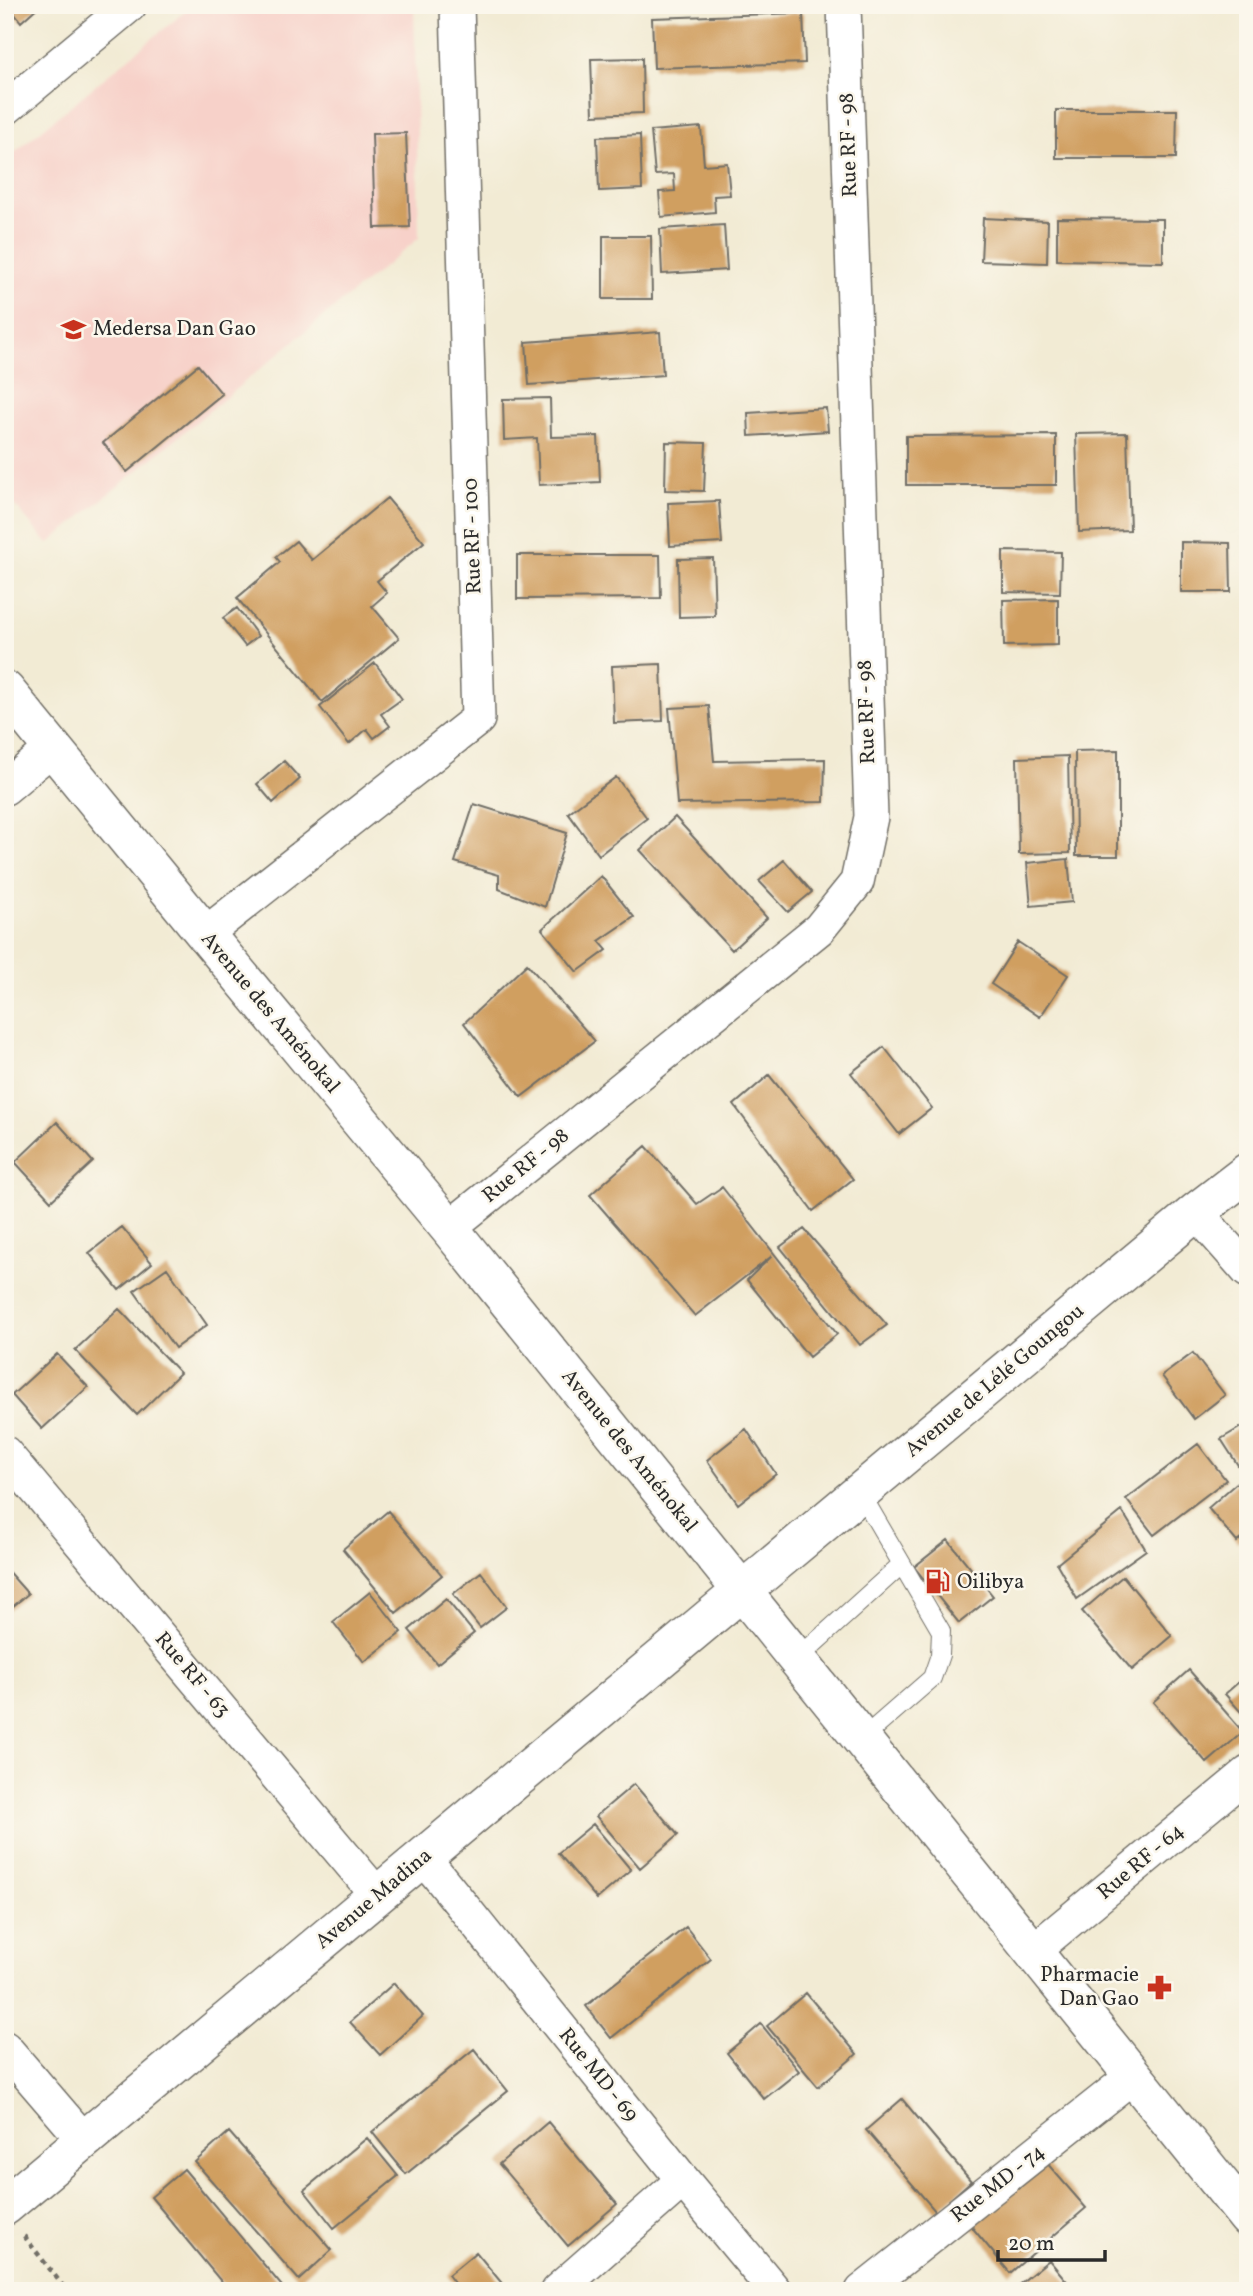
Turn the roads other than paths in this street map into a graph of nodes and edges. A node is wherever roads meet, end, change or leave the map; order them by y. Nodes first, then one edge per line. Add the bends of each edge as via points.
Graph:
1 (130, 5) edge
2 (457, 5) edge
3 (844, 5) edge
4 (5, 109) edge
5 (5, 690) edge
6 (54, 747) junction
7 (5, 788) edge
8 (205, 934) junction
9 (1248, 1172) edge
10 (1196, 1212) junction
11 (449, 1228) junction
12 (1248, 1271) edge
13 (5, 1453) edge
14 (861, 1494) junction
15 (902, 1564) junction
16 (743, 1592) junction
17 (797, 1659) junction
18 (862, 1739) junction
19 (1248, 1773) edge
20 (424, 1858) junction
21 (378, 1896) junction
22 (1033, 1951) junction
23 (5, 2048) edge
24 (1133, 2076) junction
25 (84, 2140) junction
26 (683, 2180) junction
27 (1248, 2218) edge
28 (13, 2219) edge
29 (557, 2291) edge
30 (775, 2291) edge
31 (862, 2291) edge

1 - 4 street
2 - 8 street, Rue RF - 100 via 478,719
3 - 11 street, Rue RF - 98 via 871,817 857,882 819,929
5 - 6 main road, Avenue des Aménokal
6 - 7 street
6 - 8 main road, Avenue des Aménokal
8 - 11 main road, Avenue des Aménokal
9 - 10 main road, Avenue de Lélé Goungou
10 - 12 street
10 - 14 main road, Avenue de Lélé Goungou
11 - 16 main road, Avenue des Aménokal
13 - 21 street, Rue RF - 63
14 - 15 lane
14 - 16 main road, Avenue de Lélé Goungou
15 - 17 lane
15 - 18 lane via 941,1631 940,1655 932,1678
16 - 17 main road, Avenue des Aménokal
16 - 20 main road, Avenue Madina
17 - 18 main road, Avenue des Aménokal
18 - 22 main road, Avenue des Aménokal
19 - 22 street, Rue RF - 64
20 - 21 main road, Avenue Madina
20 - 26 street, Rue MD - 69
21 - 25 main road, Avenue Madina
22 - 24 main road, Avenue des Aménokal
23 - 25 street
24 - 27 main road, Avenue des Aménokal
24 - 31 street, Rue MD - 74
25 - 28 main road, Avenue Madina
26 - 29 street
26 - 30 street, Rue MD - 69

